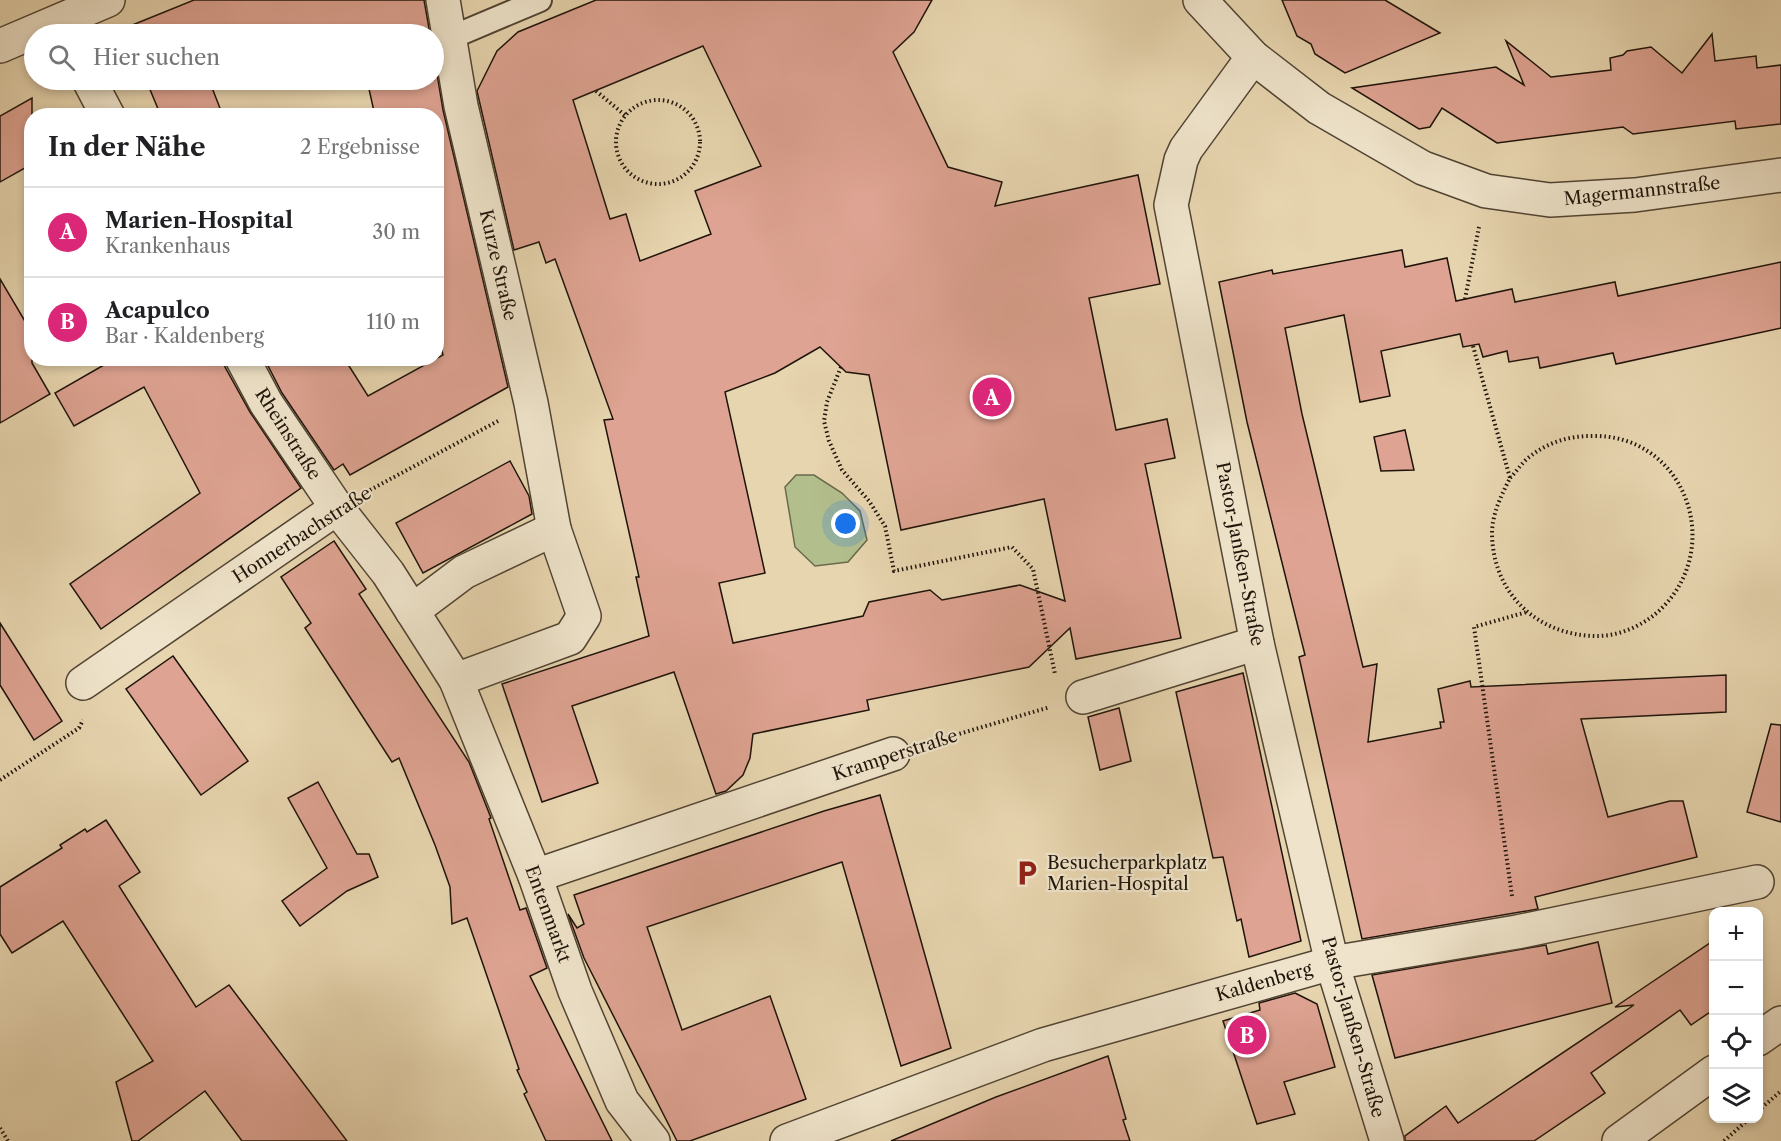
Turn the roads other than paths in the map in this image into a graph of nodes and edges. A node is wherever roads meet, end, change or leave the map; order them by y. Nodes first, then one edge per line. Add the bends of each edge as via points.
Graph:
1 (108, 0) edge
2 (444, 0) edge
3 (540, 0) edge
4 (1200, 0) edge
5 (67, 24) edge
6 (450, 38) junction
7 (24, 39) edge
8 (0, 46) edge
9 (1253, 57) junction
10 (94, 90) edge
11 (104, 108) edge
12 (1781, 176) edge
13 (246, 366) edge
14 (337, 508) junction
15 (554, 529) junction
16 (412, 611) junction
17 (1257, 643) junction
18 (456, 680) junction
19 (83, 683) road end
20 (1072, 700) road end
21 (893, 754) road end
22 (536, 876) junction
23 (1757, 882) dead end
24 (1332, 963) junction
25 (1781, 1023) edge
26 (1763, 1036) edge
27 (1709, 1075) edge
28 (653, 1141) edge
29 (787, 1141) edge
30 (1387, 1141) edge
31 (1618, 1141) edge

1 - 5 street
2 - 6 street, Kurze Straße
3 - 6 lane
4 - 9 street
6 - 15 street, Kurze Straße via 461,106 531,403
7 - 8 street
9 - 12 street, Magermannstraße via 1319,108 1423,168 1486,191 1550,200 1635,195
9 - 17 street, Pastor-Janßen-Straße via 1186,149 1171,205
10 - 11 street
13 - 14 street, Rheinstraße via 266,403
14 - 16 street, Entenmarkt
14 - 19 street, Honnerbachstraße
15 - 16 street via 464,572
15 - 18 street via 584,616 570,638
16 - 18 street, Entenmarkt
17 - 20 street
17 - 24 street, Pastor-Janßen-Straße
18 - 22 street, Entenmarkt
21 - 22 street, Kramperstraße
22 - 28 street, Entenmarkt via 575,991 622,1101
23 - 24 street, Kaldenberg via 1517,932
24 - 29 street, Kaldenberg via 1043,1045
24 - 30 street, Pastor-Janßen-Straße
25 - 26 street
27 - 31 street

